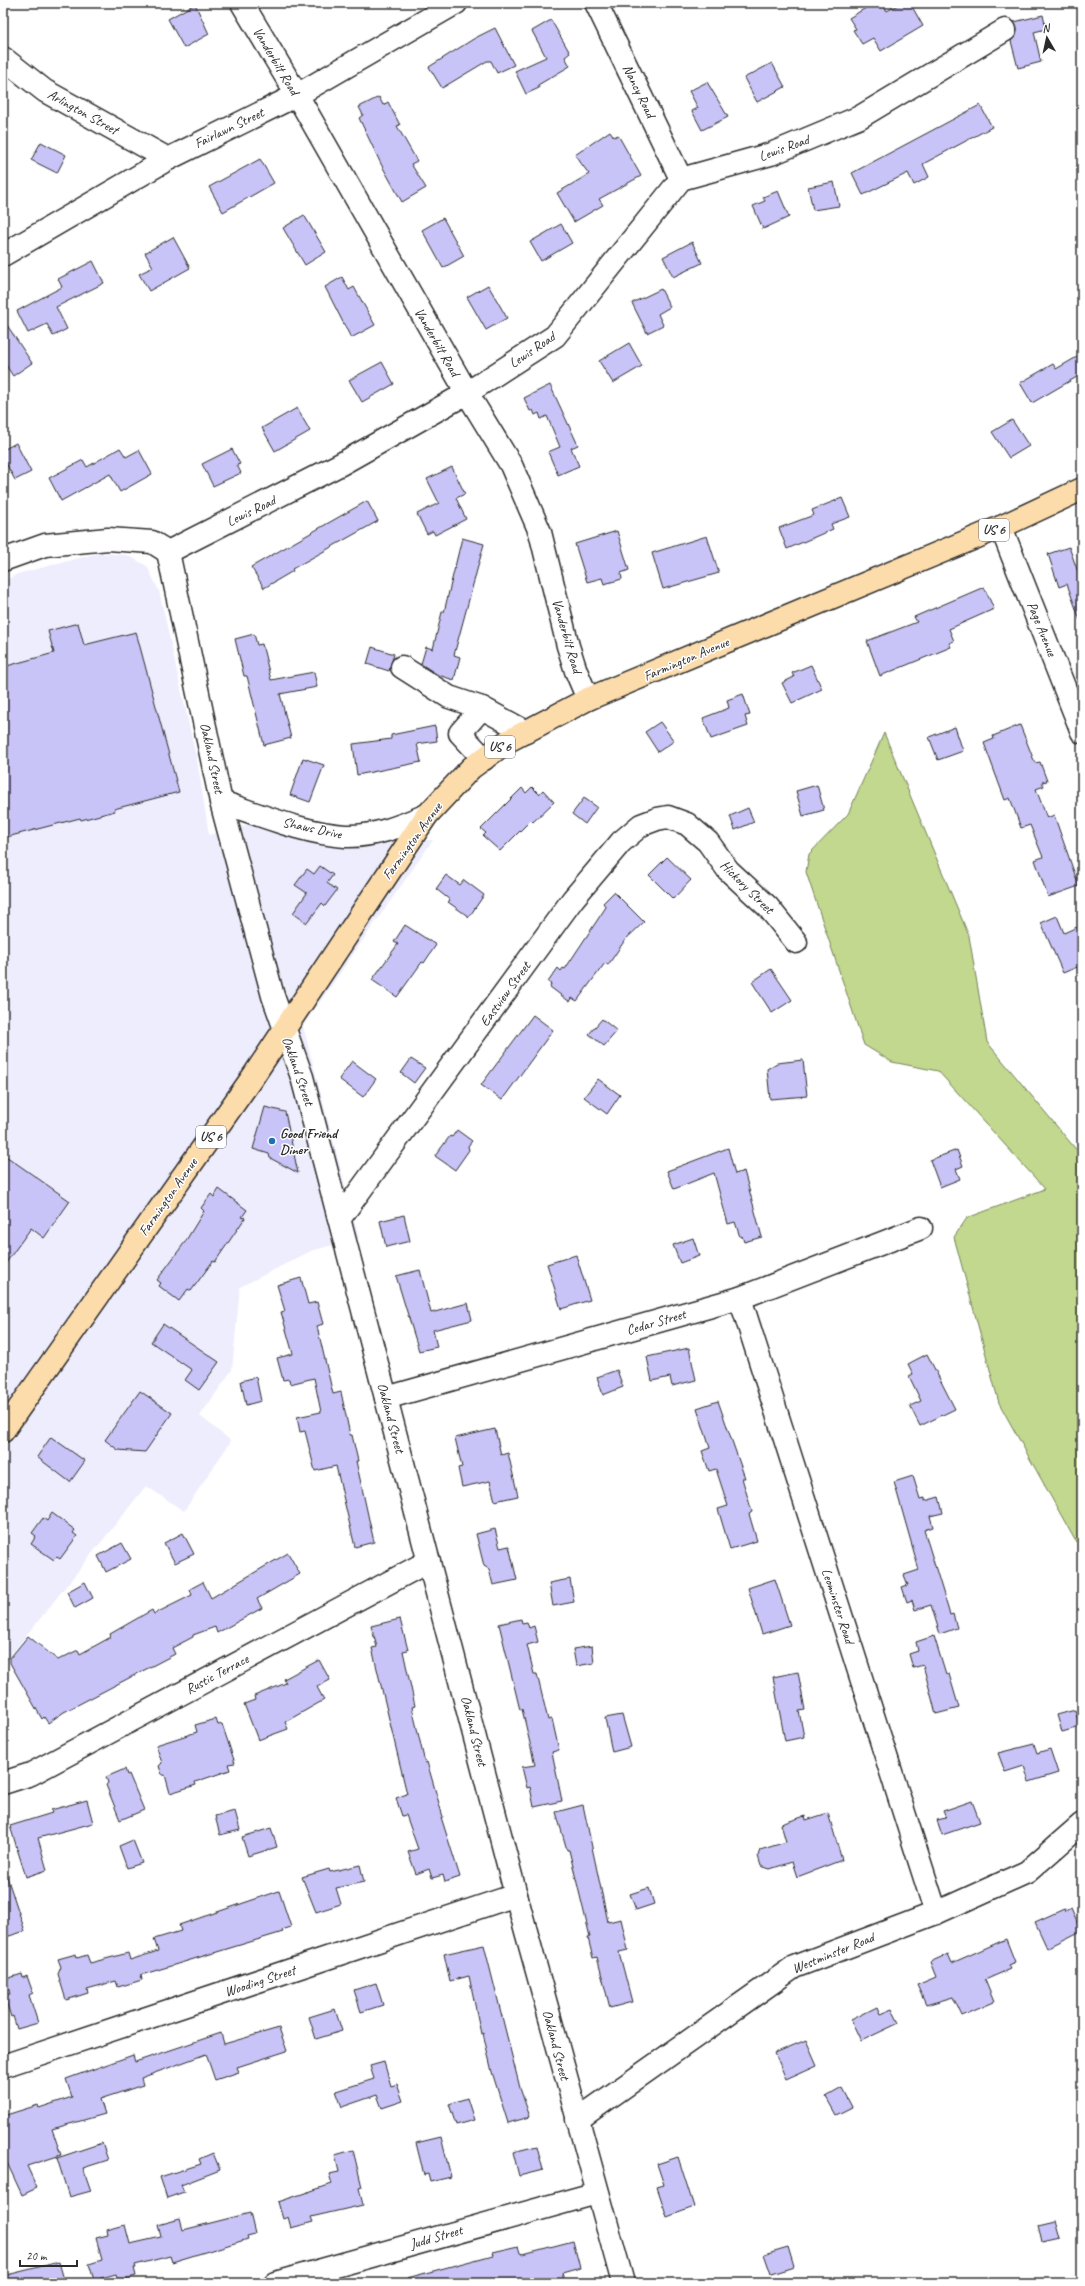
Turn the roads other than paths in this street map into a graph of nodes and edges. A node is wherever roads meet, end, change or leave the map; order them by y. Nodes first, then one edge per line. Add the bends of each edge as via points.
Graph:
1 (242, 3) edge
2 (456, 3) edge
3 (596, 3) edge
4 (1005, 30) dead end
5 (3, 58) edge
6 (297, 94) junction
7 (168, 158) junction
8 (682, 178) junction
9 (3, 255) edge
10 (467, 393) junction
11 (1082, 489) edge
12 (1001, 527) junction
13 (168, 552) junction
14 (3, 560) edge
15 (402, 668) dead end
16 (588, 699) junction
17 (482, 708) junction
18 (526, 732) junction
19 (1082, 732) edge
20 (484, 759) junction
21 (221, 802) junction
22 (427, 815) junction
23 (697, 832) joint
24 (796, 942) dead end
25 (283, 1028) junction
26 (340, 1218) junction
27 (921, 1228) dead end
28 (740, 1298) junction
29 (386, 1398) junction
30 (3, 1431) edge
31 (430, 1561) junction
32 (3, 1783) edge
33 (1082, 1824) edge
34 (516, 1895) junction
35 (936, 1913) junction
36 (3, 2066) edge
37 (577, 2120) junction
38 (597, 2193) junction
39 (275, 2283) edge
40 (623, 2283) edge

1 - 6 street, Vanderbilt Road
2 - 6 street, Fairlawn Street
3 - 8 street, Nancy Road
4 - 8 street, Lewis Road via 860,117 771,154
5 - 7 street, Arlington Street via 44,91
6 - 7 street, Fairlawn Street
6 - 10 street, Vanderbilt Road
7 - 9 street, Fairlawn Street
8 - 10 street, Lewis Road via 555,336
10 - 13 street, Lewis Road via 327,471
10 - 16 street, Vanderbilt Road via 511,465 540,532 568,646
11 - 12 highway, Farmington Avenue / US 6
12 - 16 highway, Farmington Avenue / US 6
12 - 19 street, Page Avenue
13 - 14 street via 152,542 108,539 45,545
13 - 21 street, Oakland Street
15 - 17 street via 449,697
16 - 18 highway, Farmington Avenue / US 6
17 - 18 street
17 - 20 street via 460,733
18 - 20 highway, Farmington Avenue / US 6 via 508,741
20 - 22 highway, Farmington Avenue / US 6 via 471,768
21 - 22 street, Shaws Drive via 303,828 345,836 395,828
21 - 25 street, Oakland Street
22 - 25 highway, Farmington Avenue / US 6
23 - 24 street, Hickory Street via 708,842 722,864 768,907
23 - 26 street, Eastview Street via 677,820 657,819 641,825 621,842 573,899
25 - 26 street, Oakland Street via 302,1077
25 - 30 highway, Farmington Avenue / US 6 via 252,1078
26 - 29 street, Oakland Street
27 - 28 street, Cedar Street
28 - 29 street, Cedar Street
28 - 35 street, Leominster Road
29 - 31 street, Oakland Street
31 - 32 street, Rustic Terrace via 31,1774
31 - 34 street, Oakland Street
33 - 35 street, Westminster Road via 1027,1872
34 - 36 street, Wooding Street
34 - 37 street, Oakland Street
35 - 37 street, Westminster Road via 794,1967
37 - 38 street, Oakland Street
38 - 39 street, Judd Street
38 - 40 street, Oakland Street

